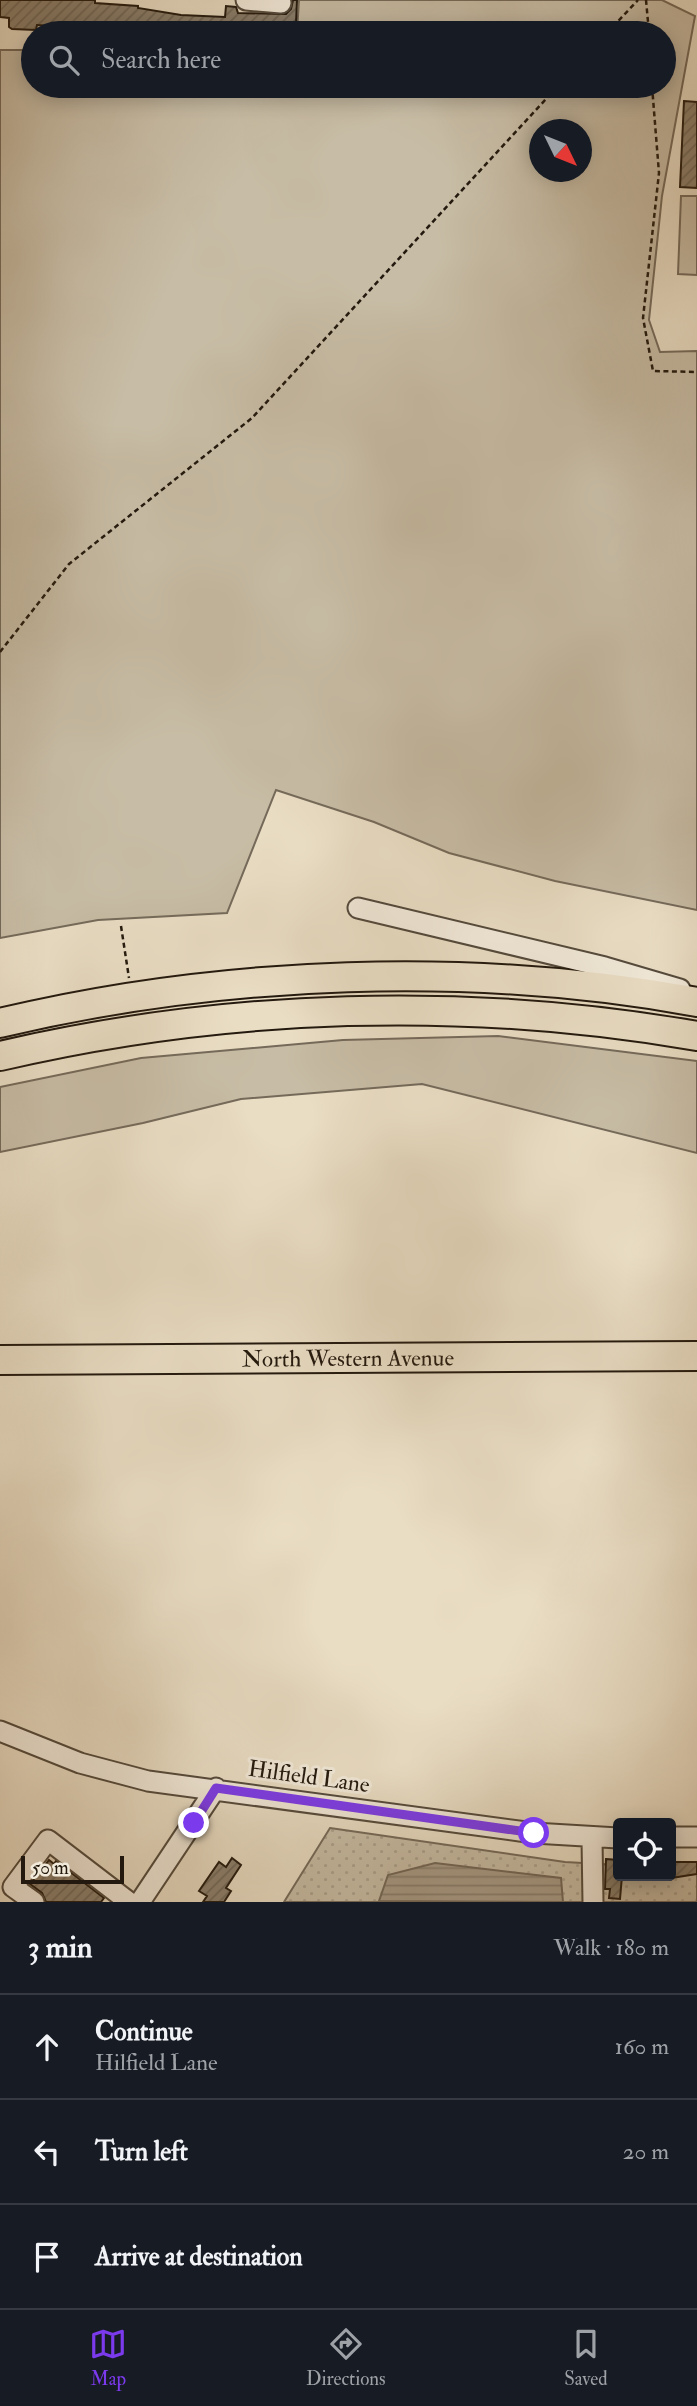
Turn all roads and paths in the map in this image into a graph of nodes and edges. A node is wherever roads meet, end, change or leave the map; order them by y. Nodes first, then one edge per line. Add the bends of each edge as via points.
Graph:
1 (246, 0) edge
2 (638, 0) edge
3 (646, 0) edge
4 (281, 3) dead end
5 (618, 21) edge
6 (648, 21) edge
7 (547, 98) edge
8 (653, 98) edge
9 (697, 372) edge
10 (0, 652) edge
11 (358, 908) dead end
12 (121, 926) dead end
13 (697, 994) edge
14 (132, 999) junction
15 (697, 1002) edge
16 (0, 1023) edge
17 (697, 1036) edge
18 (0, 1056) edge
19 (697, 1356) edge
20 (0, 1360) edge
21 (0, 1731) edge
22 (216, 1788) junction
23 (676, 1837) edge
24 (697, 1837) edge
25 (613, 1838) edge
26 (592, 1839) junction
27 (34, 1902) edge
28 (129, 1902) edge
29 (140, 1902) edge
30 (593, 1902) edge

1 - 4 street
2 - 5 path
3 - 6 path
7 - 10 path via 252,418 69,564
8 - 9 path via 659,173 643,318 653,371
11 - 13 street via 605,967
12 - 14 path
14 - 15 highway via 235,985 439,979 604,989
14 - 16 highway
17 - 18 highway via 526,1015 332,1013 168,1026
19 - 20 highway, North Western Avenue
21 - 22 street, Hilfield Lane via 120,1775
22 - 26 street, Hilfield Lane
22 - 29 street
23 - 24 street
25 - 26 street, Hilfield Lane
26 - 30 street
27 - 28 street via 13,1887 48,1840

